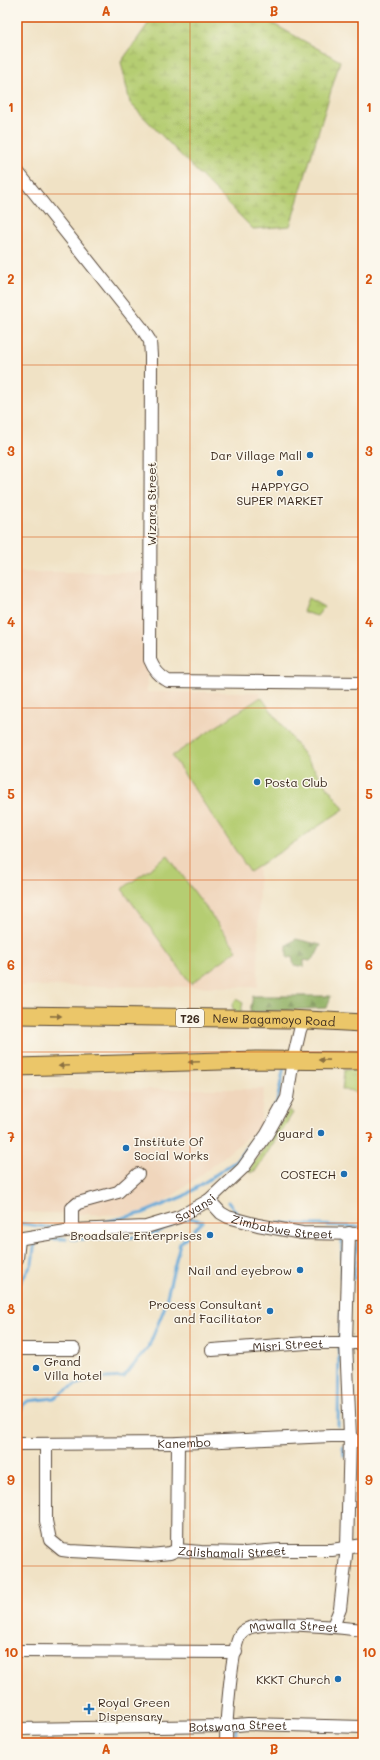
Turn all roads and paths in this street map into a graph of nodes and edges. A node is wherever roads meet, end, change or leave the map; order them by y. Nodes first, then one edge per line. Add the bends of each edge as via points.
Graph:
1 (17, 171) edge
2 (363, 683) edge
3 (17, 1015) edge
4 (304, 1020) junction
5 (363, 1023) edge
6 (293, 1060) junction
7 (363, 1061) edge
8 (17, 1067) edge
9 (138, 1174) dead end
10 (209, 1200) junction
11 (72, 1230) junction
12 (349, 1233) junction
13 (363, 1234) edge
14 (18, 1239) edge
15 (17, 1259) edge
16 (346, 1342) junction
17 (363, 1343) edge
18 (17, 1349) edge
19 (74, 1349) dead end
20 (212, 1350) dead end
21 (350, 1436) junction
22 (363, 1441) edge
23 (178, 1443) junction
24 (17, 1444) edge
25 (46, 1445) junction
26 (363, 1545) edge
27 (347, 1547) junction
28 (177, 1550) junction
29 (333, 1626) junction
30 (363, 1630) edge
31 (17, 1651) edge
32 (236, 1652) junction
33 (226, 1726) junction
34 (363, 1727) edge
35 (17, 1729) edge
36 (226, 1743) edge

1 - 2 street, Wizara Street via 150,341 150,660 154,669 168,681
3 -> 4 highway, New Bagamoyo Road / T26
4 - 5 highway, New Bagamoyo Road / T26
4 - 6 street, Sayansi
7 -> 6 highway
6 -> 8 highway
6 - 10 street, Sayansi via 287,1098 267,1134 243,1168
9 - 11 street via 118,1192 78,1203 72,1208
10 - 11 street, Sayansi via 179,1217 146,1227
10 - 12 street, Zimbabwe Street via 228,1217 252,1223 302,1233
11 - 14 street, Sayansi
12 - 13 street, Zimbabwe Street
12 - 16 street
14 - 15 street
16 - 17 street, Misri Street
16 - 20 street, Misri Street
16 - 21 street
18 - 19 street
21 - 22 street via 355,1441
21 - 23 street, Kanembo
21 - 27 street
23 - 25 street, Kanembo
23 - 28 street
24 - 25 street, Kanembo
25 - 28 street, Zalishamali Street via 46,1522 50,1540 62,1550 151,1555
26 - 27 street, Zalishamali Street
27 - 28 street, Zalishamali Street via 332,1550 245,1553
27 - 29 street via 340,1609
29 - 30 street, Mawalla Street
29 - 32 street, Mawalla Street via 281,1624 250,1627 241,1633
31 - 32 street
32 - 33 street, Mawalla Street
33 - 34 street, Botswana Street via 248,1724
33 - 35 street, Botswana Street
33 - 36 street, Mawalla Street

